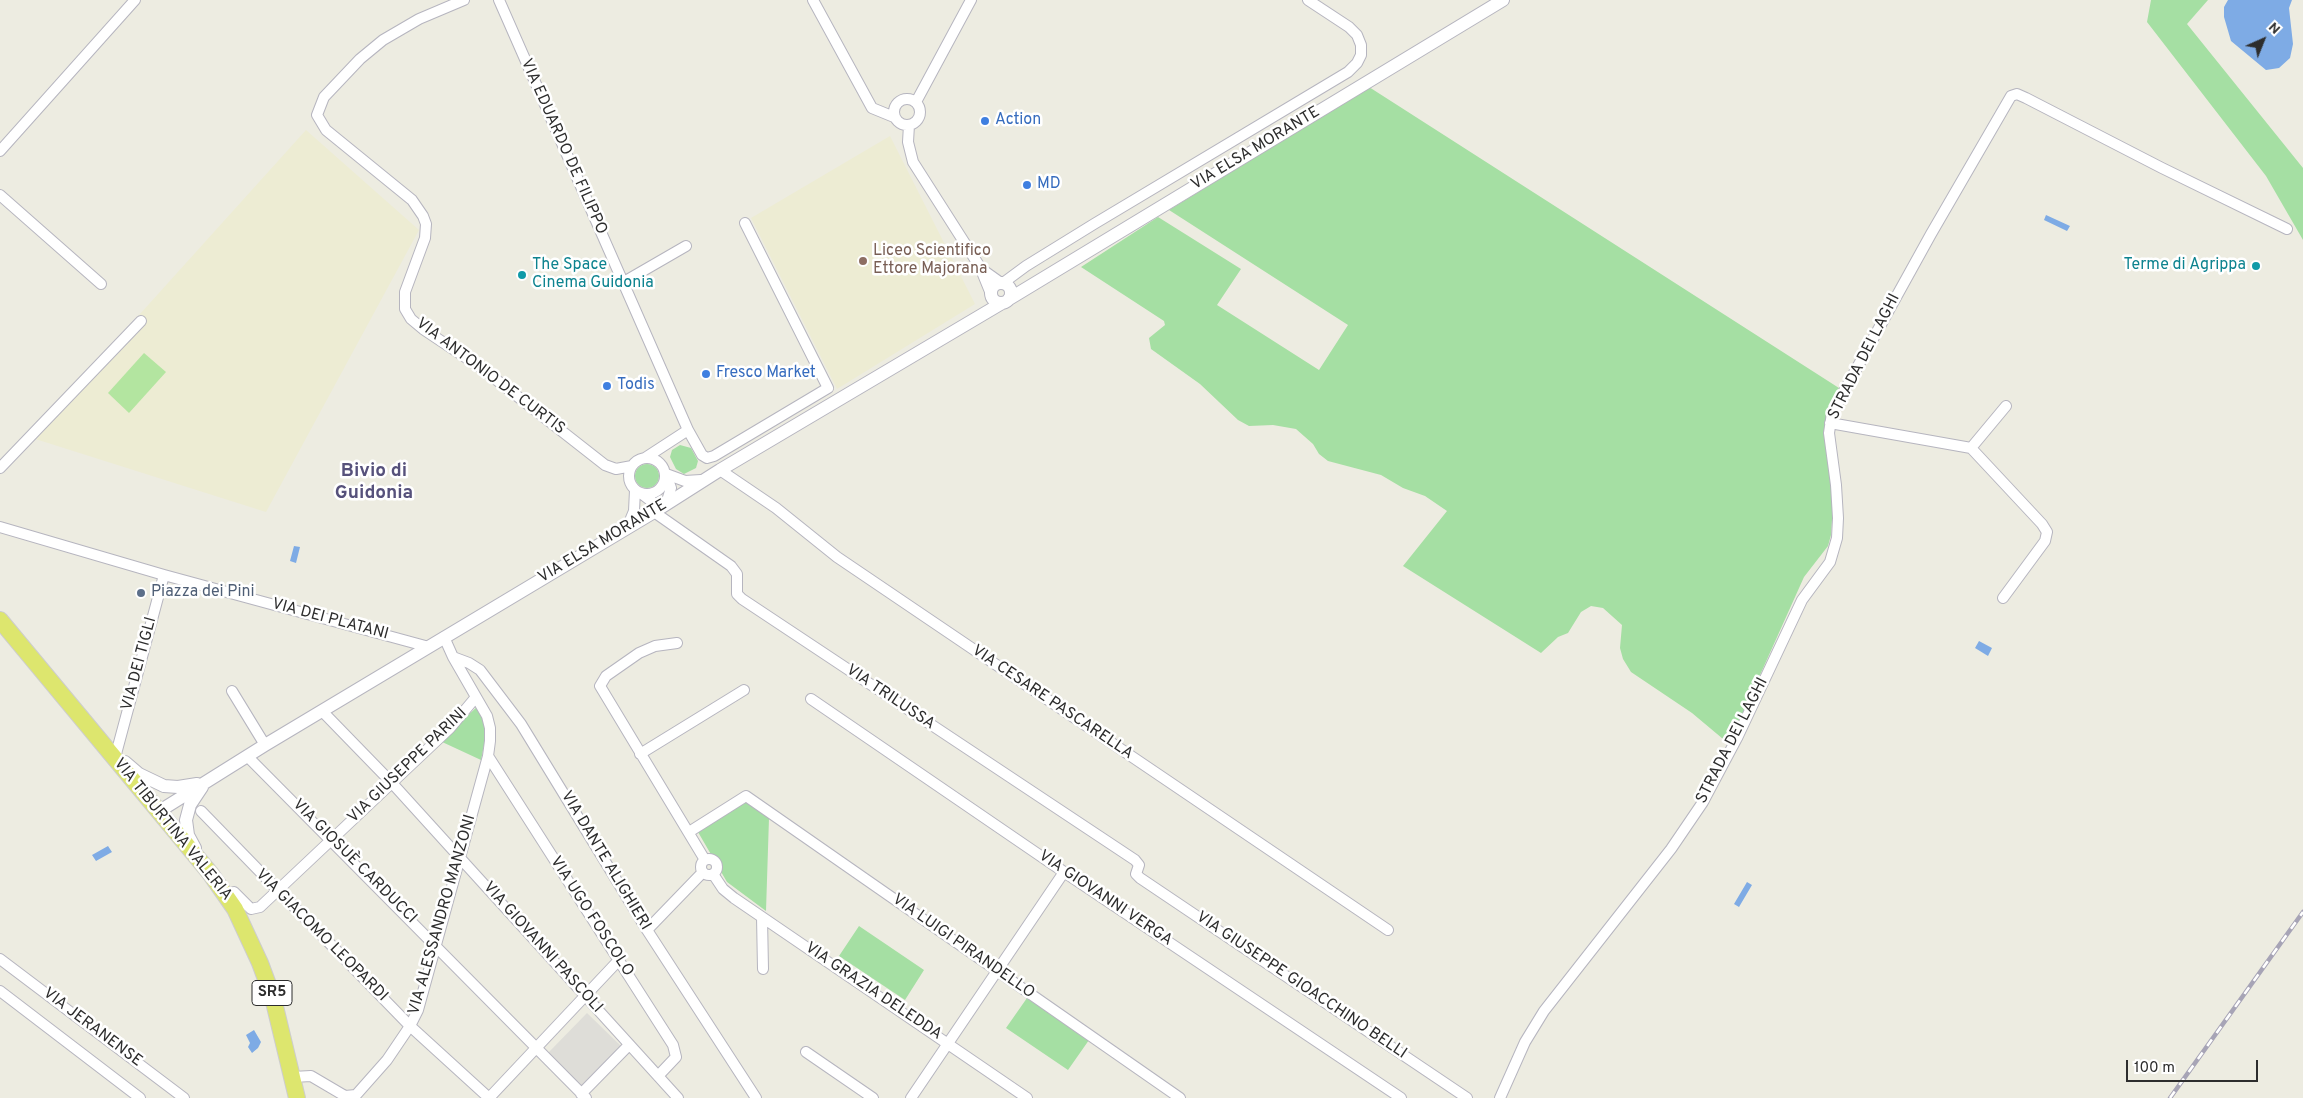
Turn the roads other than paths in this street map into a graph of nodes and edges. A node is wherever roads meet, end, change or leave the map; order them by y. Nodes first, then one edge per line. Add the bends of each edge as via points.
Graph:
1 (135, 0) edge
2 (464, 0) edge
3 (499, 0) edge
4 (813, 0) edge
5 (971, 0) edge
6 (1308, 0) edge
7 (1503, 0) edge
8 (916, 102) junction
9 (894, 117) junction
10 (909, 125) junction
11 (0, 151) edge
12 (0, 195) edge
13 (745, 223) dead end
14 (2287, 229) dead end
15 (686, 246) dead end
16 (980, 267) junction
17 (622, 283) junction
18 (1002, 283) junction
19 (100, 284) dead end
20 (991, 294) junction
21 (1005, 301) junction
22 (141, 321) dead end
23 (2006, 406) dead end
24 (1830, 423) junction
25 (688, 430) junction
26 (664, 445) junction
27 (1970, 448) junction
28 (645, 458) junction
29 (632, 466) junction
30 (0, 468) edge
31 (720, 470) junction
32 (664, 471) junction
33 (705, 479) junction
34 (638, 492) junction
35 (666, 504) junction
36 (654, 512) junction
37 (0, 527) edge
38 (627, 528) junction
39 (164, 575) junction
40 (2004, 598) dead end
41 (0, 620) edge
42 (444, 638) junction
43 (678, 643) dead end
44 (429, 646) junction
45 (453, 657) junction
46 (744, 690) dead end
47 (232, 691) dead end
48 (476, 697) junction
49 (811, 699) dead end
50 (322, 711) junction
51 (266, 745) junction
52 (111, 750) junction
53 (640, 754) junction
54 (247, 756) junction
55 (488, 756) junction
56 (204, 782) junction
57 (392, 783) junction
58 (201, 811) dead end
59 (158, 812) junction
60 (689, 832) junction
61 (331, 840) junction
62 (460, 857) junction
63 (1064, 872) junction
64 (210, 873) junction
65 (708, 873) junction
66 (1136, 874) joint
67 (276, 890) junction
68 (226, 895) junction
69 (762, 917) junction
70 (647, 930) junction
71 (1388, 930) dead end
72 (435, 944) junction
73 (0, 959) edge
74 (618, 961) junction
75 (763, 969) dead end
76 (997, 971) junction
77 (0, 991) edge
78 (585, 996) junction
79 (410, 1026) junction
80 (947, 1043) junction
81 (629, 1044) junction
82 (536, 1048) junction
83 (806, 1052) dead end
84 (658, 1076) junction
85 (293, 1077) junction
86 (584, 1096) edge
87 (140, 1098) edge
88 (184, 1098) edge
89 (297, 1098) edge
90 (489, 1098) edge
91 (678, 1098) edge
92 (756, 1098) edge
93 (873, 1098) edge
94 (911, 1098) edge
95 (1027, 1098) edge
96 (1180, 1098) edge
97 (1401, 1098) edge
98 (1467, 1098) edge
99 (1500, 1098) edge

1 - 11 street
2 - 29 street, VIA ANTONIO DE CURTIS via 419,19 383,40 324,97 317,115 326,130 412,200 423,216 425,238 405,292 405,308 412,319 480,367 604,465 616,469
3 - 17 street, VIA EDUARDO DE FILIPPO
4 - 9 street via 872,108
5 - 8 street
6 - 18 street via 1357,35 1361,55 1352,67
7 - 21 street, VIA ELSA MORANTE
8 - 9 street via 908,99 899,101 894,108
8 - 10 street via 919,118
9 - 10 street via 900,124
10 - 16 street via 908,142 913,162
12 - 19 street
13 - 25 street, VIA EDUARDO DE FILIPPO via 828,388 711,457 701,453
14 - 24 street, STRADA DEI LAGHI via 2026,98 2012,95 1876,332 1834,409
15 - 17 street
16 - 18 street
16 - 20 street
17 - 25 street, VIA EDUARDO DE FILIPPO
18 - 20 street via 992,287
18 - 21 street via 1010,290
20 - 21 street via 994,300
21 - 31 street, VIA ELSA MORANTE
22 - 30 street
23 - 27 street
24 - 27 street
24 - 99 street, STRADA DEI LAGHI via 1838,518 1835,550 1830,562 1799,606 1703,802 1671,849 1544,1011 1525,1042
25 - 26 street
26 - 28 street
26 - 32 street
27 - 40 street via 2047,532
28 - 29 street
28 - 32 street via 656,460
29 - 34 street via 629,475
31 - 33 street, VIA ELSA MORANTE
31 - 71 street, VIA CESARE PASCARELLA via 776,508 836,557
32 - 33 street via 685,481
32 - 34 street via 663,486 659,490 648,494
32 - 35 street via 671,488
33 - 35 street, VIA ELSA MORANTE
34 - 35 street via 655,504
34 - 38 street
35 - 36 street, VIA ELSA MORANTE
36 - 38 street, VIA ELSA MORANTE
36 - 66 street, VIA TRILUSSA via 731,566 737,574 737,594 742,599 1135,860 1139,866
37 - 39 street, VIA DEI PLATANI
38 - 42 street, VIA ELSA MORANTE
39 - 44 street, VIA DEI PLATANI
39 - 52 street, VIA DEI TIGLI
41 - 52 main road, VIA TIBURTINA VALERIA / SR5
42 - 44 street, VIA ELSA MORANTE
42 - 45 street
43 - 53 street via 644,650 600,683
44 - 50 street, VIA ELSA MORANTE
45 - 48 street, VIA ALESSANDRO MANZONI
45 - 70 street, VIA DANTE ALIGHIERI via 477,668 505,701
46 - 53 street
47 - 51 street
48 - 55 street, VIA ALESSANDRO MANZONI via 490,728
48 - 57 street, VIA GIUSEPPE PARINI via 450,728
49 - 63 street, VIA GIOVANNI VERGA
50 - 51 street, VIA ELSA MORANTE
50 - 57 street, VIA GIOVANNI PASCOLI
51 - 54 street, VIA ELSA MORANTE
52 - 56 street, VIA ELSA MORANTE via 139,774 160,784 181,787
52 - 59 main road, VIA TIBURTINA VALERIA / SR5
53 - 60 street
54 - 56 street, VIA ELSA MORANTE
54 - 61 street, VIA GIOSUÈ CARDUCCI
55 - 62 street, VIA ALESSANDRO MANZONI
55 - 74 street, VIA UGO FOSCOLO
56 - 59 street, VIA ELSA MORANTE
56 - 64 street, VIA ELSA MORANTE via 188,811 186,825 191,841
57 - 61 street, VIA GIUSEPPE PARINI
57 - 62 street, VIA GIOVANNI PASCOLI
58 - 67 street, VIA GIACOMO LEOPARDI
59 - 64 main road, VIA TIBURTINA VALERIA / SR5
60 - 65 street via 705,860 701,868
60 - 76 street, VIA LUIGI PIRANDELLO via 746,796
61 - 67 street, VIA GIUSEPPE PARINI
61 - 72 street, VIA GIOSUÈ CARDUCCI
62 - 72 street, VIA ALESSANDRO MANZONI
62 - 78 street, VIA GIOVANNI PASCOLI
63 - 76 street
63 - 97 street, VIA GIOVANNI VERGA
64 - 68 main road, VIA TIBURTINA VALERIA / SR5
65 - 69 street, VIA GRAZIA DELEDDA via 734,898
65 - 70 street
66 - 98 street, VIA GIUSEPPE GIOACCHINO BELLI
67 - 68 street, VIA GIUSEPPE PARINI via 256,910 234,892
67 - 79 street, VIA GIACOMO LEOPARDI
68 - 85 main road, VIA TIBURTINA VALERIA / SR5 via 246,930 267,980
69 - 75 street
69 - 80 street, VIA GRAZIA DELEDDA
70 - 92 street, VIA DANTE ALIGHIERI
72 - 79 street, VIA ALESSANDRO MANZONI via 418,1010
72 - 82 street, VIA GIOSUÈ CARDUCCI
73 - 88 street, VIA JERANENSE
74 - 78 street
74 - 84 street, VIA UGO FOSCOLO via 676,1051 674,1059
76 - 80 street
76 - 96 street, VIA LUIGI PIRANDELLO
77 - 87 street, VIA JERANENSE
78 - 81 street, VIA GIOVANNI PASCOLI
78 - 82 street
79 - 85 street, VIA ALESSANDRO MANZONI via 376,1073 353,1097 343,1095 311,1076
79 - 90 street, VIA GIACOMO LEOPARDI
80 - 94 street
80 - 95 street, VIA GRAZIA DELEDDA
81 - 84 street, VIA GIOVANNI PASCOLI
81 - 86 street
82 - 86 street, VIA GIOSUÈ CARDUCCI
82 - 90 street
83 - 93 street
84 - 91 street, VIA GIOVANNI PASCOLI
85 - 89 main road, VIA TIBURTINA VALERIA / SR5

